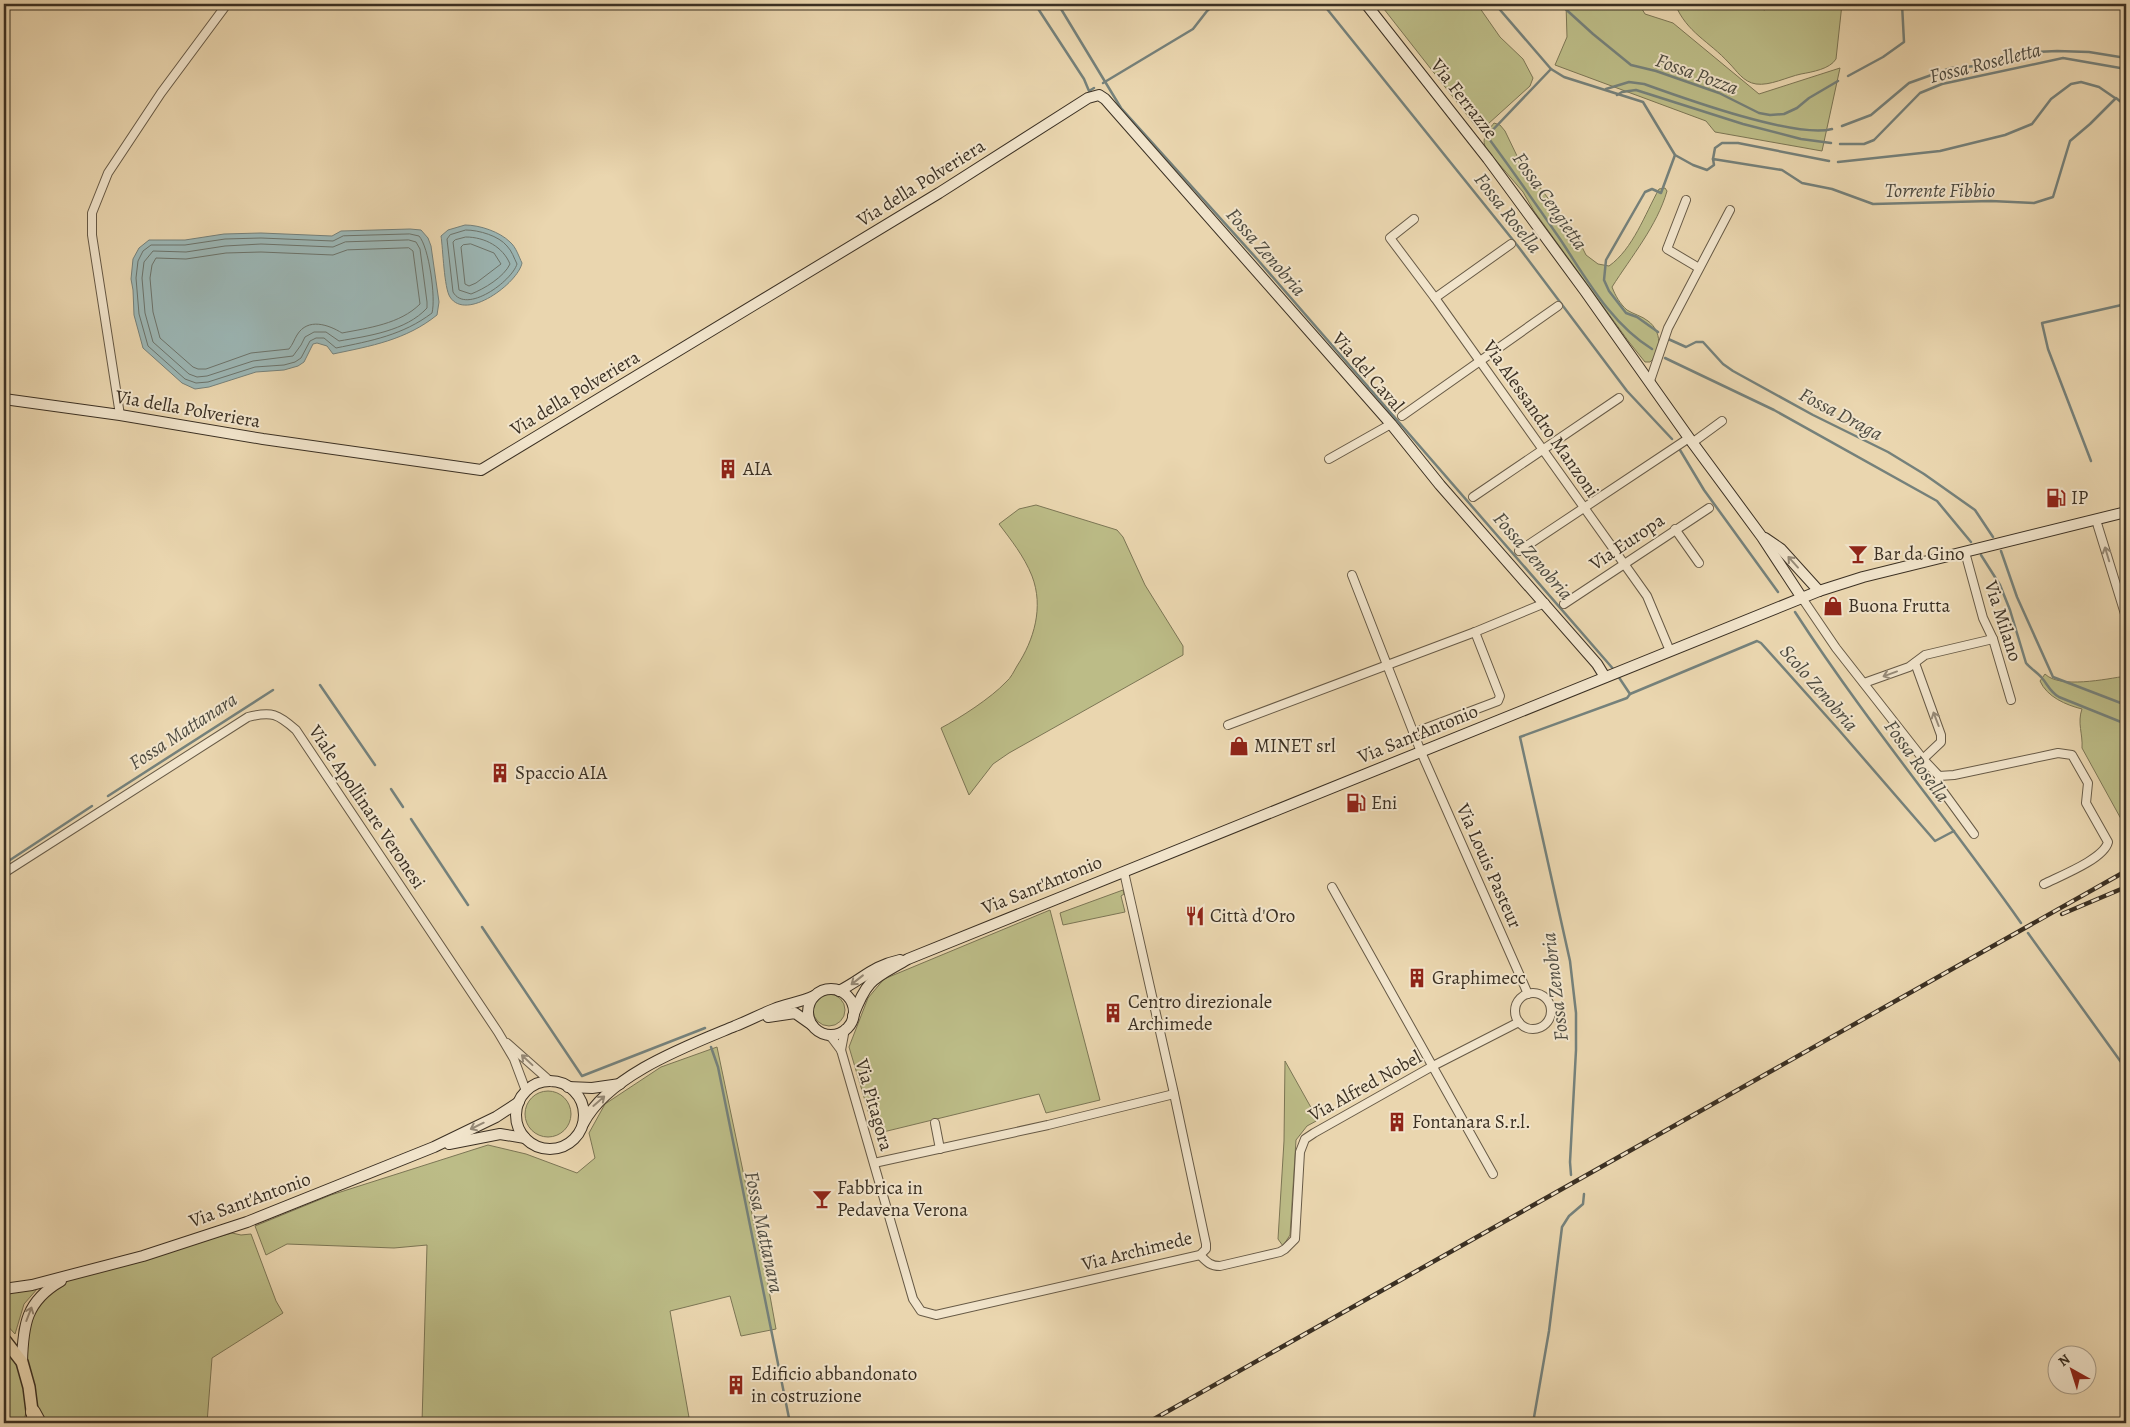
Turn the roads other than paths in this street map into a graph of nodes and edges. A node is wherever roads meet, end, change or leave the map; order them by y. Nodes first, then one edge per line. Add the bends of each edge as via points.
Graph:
1 (227, 4) edge
2 (1366, 4) edge
3 (1099, 96) joint
4 (1686, 200) dead end
5 (1730, 210) dead end
6 (1414, 219) dead end
7 (1511, 244) dead end
8 (1699, 268) junction
9 (1435, 298) junction
10 (1558, 306) dead end
11 (1480, 362) junction
12 (1650, 380) junction
13 (4, 398) edge
14 (1619, 398) dead end
15 (120, 415) junction
16 (1402, 416) dead end
17 (1722, 421) dead end
18 (1391, 424) junction
19 (1691, 440) junction
20 (1542, 450) junction
21 (1329, 459) dead end
22 (1473, 497) dead end
23 (1584, 508) junction
24 (1709, 508) dead end
25 (2126, 512) edge
26 (2096, 520) junction
27 (1675, 529) junction
28 (1762, 537) junction
29 (1519, 551) dead end
30 (1965, 552) junction
31 (1624, 563) junction
32 (1699, 563) dead end
33 (1352, 575) dead end
34 (1819, 591) junction
35 (1802, 598) junction
36 (1545, 603) junction
37 (1564, 604) dead end
38 (2126, 617) edge
39 (1475, 632) junction
40 (1993, 639) junction
41 (1670, 651) junction
42 (1915, 663) junction
43 (1387, 664) junction
44 (1604, 677) junction
45 (1864, 684) junction
46 (2011, 700) dead end
47 (1228, 725) dead end
48 (1413, 733) junction
49 (1421, 752) junction
50 (1923, 759) junction
51 (1939, 776) junction
52 (1974, 834) dead end
53 (4, 872) edge
54 (1124, 872) junction
55 (2044, 884) dead end
56 (1332, 887) dead end
57 (908, 959) junction
58 (839, 991) junction
59 (1528, 994) junction
60 (814, 996) junction
61 (853, 1016) junction
62 (752, 1019) junction
63 (1518, 1022) junction
64 (813, 1026) junction
65 (845, 1029) junction
66 (826, 1034) junction
67 (502, 1039) junction
68 (841, 1050) junction
69 (1431, 1067) junction
70 (551, 1082) junction
71 (621, 1083) junction
72 (568, 1086) junction
73 (526, 1091) junction
74 (1174, 1094) junction
75 (519, 1102) junction
76 (583, 1124) junction
77 (935, 1124) dead end
78 (525, 1138) junction
79 (434, 1147) junction
80 (940, 1149) junction
81 (874, 1163) junction
82 (1493, 1174) dead end
83 (1200, 1255) junction
84 (75, 1273) junction
85 (4, 1289) edge
86 (922, 1310) joint
87 (4, 1339) edge
88 (22, 1362) junction
89 (35, 1419) edge

1 - 15 street via 161,93 108,173 92,212 92,235
2 - 12 main road, Via Ferrazze via 1488,159
3 - 15 main road, Via della Polveriera via 1088,98 939,193 482,469 263,439
3 - 18 main road, Via del Caval
4 - 8 street via 1667,249
5 - 8 street
6 - 9 street, Via Alessandro Manzoni via 1390,238
7 - 9 street
8 - 12 street via 1668,328
9 - 11 street, Via Alessandro Manzoni
10 - 11 street
11 - 16 street
11 - 20 street, Via Alessandro Manzoni
12 - 19 main road, Via Ferrazze
13 - 15 main road, Via della Polveriera
14 - 20 street
17 - 19 street
18 - 21 street
18 - 36 main road, Via del Caval via 1440,485
19 - 23 street
19 - 28 main road, Via Ferrazze
20 - 22 street
20 - 23 street, Via Alessandro Manzoni
23 - 29 street
23 - 31 street, Via Alessandro Manzoni
24 - 27 street, Via Europa
25 - 26 main road, Via Sant'Antonio
26 - 30 main road, Via Sant'Antonio
38 -> 26 street
27 - 31 street, Via Europa
27 - 32 street
34 -> 28 main road via 1781,549
28 - 35 main road, Via Ferrazze
30 - 34 main road, Via Sant'Antonio
30 - 40 street, Via Milano via 1983,618
31 - 37 street, Via Europa
31 - 41 street, Via Alessandro Manzoni via 1647,596
33 - 43 street, Via Louis Pasteur
34 - 35 main road, Via Sant'Antonio
35 - 41 main road, Via Sant'Antonio
35 - 45 street
36 - 39 street
36 - 44 main road, Via del Caval via 1597,664
39 - 43 street
39 - 48 street via 1500,696 1498,701
40 - 42 street via 1925,655
40 - 46 street, Via Milano
41 - 44 main road, Via Sant'Antonio
42 -> 45 street
50 -> 42 street via 1941,742 1941,734
43 - 47 street
43 - 48 street, Via Louis Pasteur
44 - 49 main road, Via Sant'Antonio
45 - 50 street
48 - 49 street, Via Louis Pasteur
49 - 54 main road, Via Sant'Antonio
49 - 59 street, Via Louis Pasteur
50 - 51 street
51 - 52 street via 1939,786
51 - 55 street via 2058,753 2072,755 2088,783 2086,803 2108,842 2107,848
53 - 67 street, Viale Apollinare Veronesi via 248,717 273,713 296,730
54 - 57 main road, Via Sant'Antonio
54 - 74 street, Via Archimede
56 - 69 street
57 -> 58 main road, Via Sant'Antonio via 884,963
57 - 61 main road, Via Sant'Antonio via 875,977 864,988
58 - 60 main road, Via Sant'Antonio via 829,989
58 - 61 main road via 852,1004
59 - 63 street via 1516,1006
59 - 63 street via 1545,997 1552,1014 1541,1028 1528,1029
60 - 62 main road, Via Sant'Antonio
60 - 64 main road via 808,1014
61 - 65 main road, Via Sant'Antonio
62 - 64 main road, Via Sant'Antonio via 795,1013
62 - 71 main road, Via Sant'Antonio via 673,1052
63 - 69 street, Via Alfred Nobel
64 - 66 main road, Via Sant'Antonio
65 - 66 main road via 836,1034
65 - 68 street, Via Pitagora
66 - 68 street, Via Pitagora
70 -> 67 street, Viale Apollinare Veronesi
67 - 73 street, Viale Apollinare Veronesi via 514,1059
68 - 81 street, Via Pitagora
69 - 82 street
69 - 83 street, Via Alfred Nobel via 1305,1139 1300,1152 1295,1240 1285,1249 1220,1266 1208,1264
70 - 72 main road, Via Sant'Antonio
70 - 73 main road via 542,1082
71 - 72 main road, Via Sant'Antonio via 592,1088
76 -> 71 main road, Via Sant'Antonio via 590,1110
72 - 76 main road via 583,1107
73 - 75 main road, Via Sant'Antonio
74 - 80 street
74 - 83 street, Via Archimede via 1206,1244
75 - 78 main road via 516,1121
75 -> 79 main road, Via Sant'Antonio
76 - 78 main road, Via Sant'Antonio via 575,1137 553,1149 542,1148
77 - 80 street
78 - 79 main road, Via Sant'Antonio via 500,1134
79 - 84 main road, Via Sant'Antonio via 247,1222 143,1256
80 - 81 street
81 - 86 street, Via Pitagora via 912,1299
83 - 86 street, Via Archimede via 936,1315
84 - 85 main road, Via Sant'Antonio
88 -> 84 main road via 23,1331 32,1306 47,1289
87 - 88 main road
88 - 89 main road

